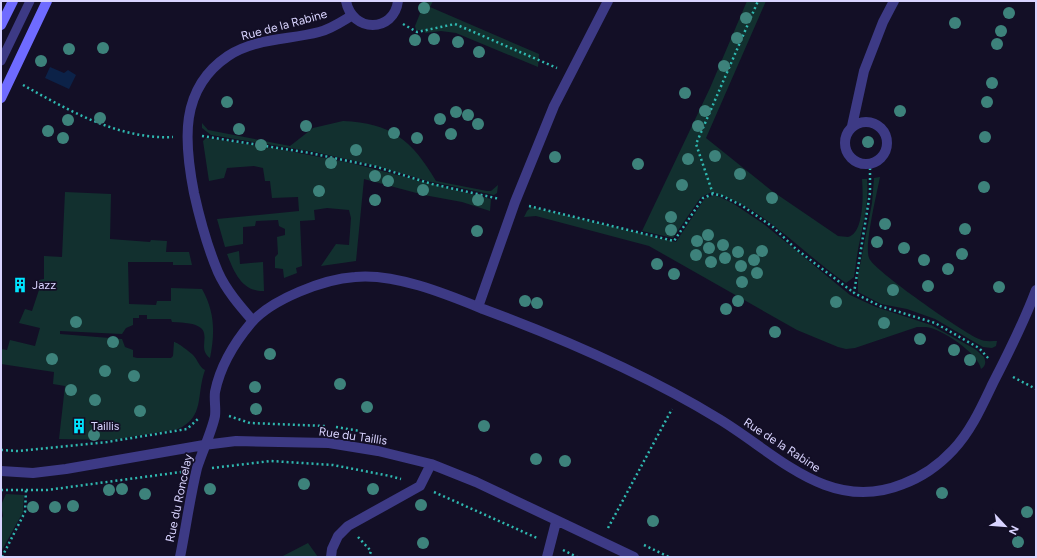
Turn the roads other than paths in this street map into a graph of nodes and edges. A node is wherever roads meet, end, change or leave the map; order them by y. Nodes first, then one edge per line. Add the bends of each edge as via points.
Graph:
1 (13, 1) edge
2 (30, 1) edge
3 (47, 1) edge
4 (346, 1) edge
5 (398, 1) edge
6 (608, 1) edge
7 (894, 1) edge
8 (352, 16) junction
9 (1, 25) edge
10 (1, 61) edge
11 (1, 98) edge
12 (852, 126) junction
13 (1036, 290) edge
14 (478, 307) junction
15 (253, 321) junction
16 (204, 445) junction
17 (431, 464) junction
18 (1, 471) edge
19 (556, 522) junction
20 (180, 557) edge
21 (331, 557) edge
22 (547, 557) edge
23 (634, 557) edge

1 - 9 main road
2 - 10 lane
3 - 11 main road
4 - 8 street
5 - 8 street via 396,11 383,23 371,25 358,22
6 - 14 street via 554,106 515,202
7 - 12 street via 864,71
8 - 15 street, Rue de la Rabine via 320,32 248,46 229,55 215,66 195,94 187,123 187,137 189,164 200,221 218,272 233,298
12 - 12 street via 872,122 883,130 887,143 882,156 870,163 856,162 847,152 845,138
13 - 14 street, Rue de la Rabine via 1027,314 973,423 953,450 930,471 902,485 876,491 850,492 822,486 722,420 680,396 537,329
14 - 15 street, Rue de la Rabine via 428,288 356,276 314,286 282,300
15 - 16 street, Rue de la Rabine via 231,352 220,374 215,395 215,417
16 - 17 street, Rue du Taillis via 236,441 329,443 378,451
16 - 18 street, Rue du Taillis via 66,469
16 - 20 street, Rue du Roncelay
17 - 19 street, Rue du Taillis via 476,482
17 - 21 street via 420,486 348,526 338,536
19 - 22 street
19 - 23 street, Rue du Taillis

